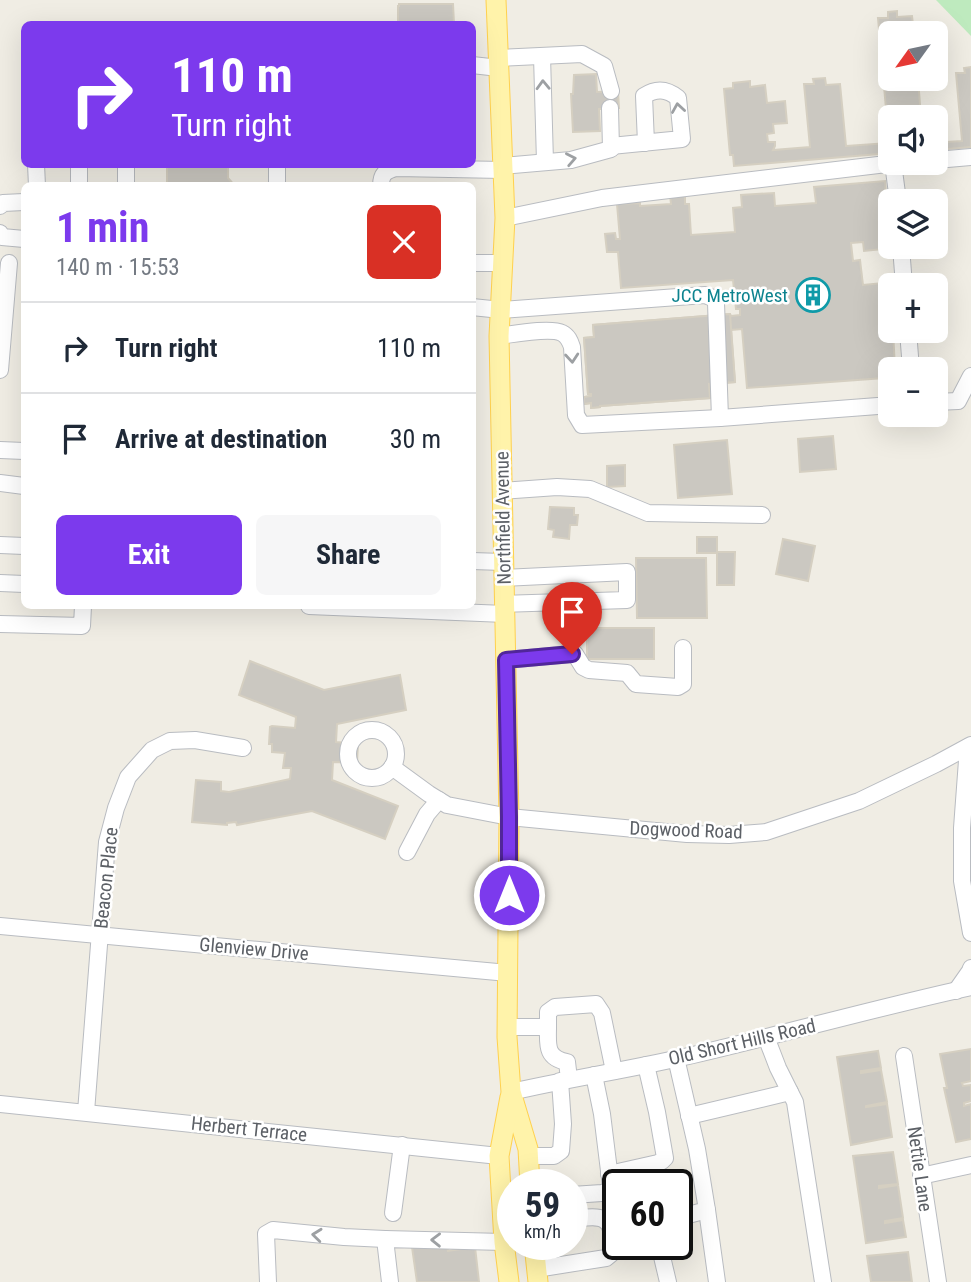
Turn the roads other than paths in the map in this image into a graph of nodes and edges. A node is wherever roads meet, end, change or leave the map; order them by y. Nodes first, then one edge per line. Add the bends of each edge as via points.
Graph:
1 (496, 0) edge
2 (541, 56) junction
3 (499, 63) junction
4 (476, 65) edge
5 (611, 91) dead end
6 (610, 108) dead end
7 (646, 143) dead end
8 (611, 146) junction
9 (971, 157) edge
10 (948, 159) edge
11 (545, 162) junction
12 (878, 165) edge
13 (396, 168) edge
14 (396, 168) edge
15 (476, 168) edge
16 (476, 168) edge
17 (503, 168) junction
18 (381, 182) edge
19 (21, 202) edge
20 (0, 206) edge
21 (505, 218) junction
22 (0, 233) edge
23 (21, 239) edge
24 (11, 263) edge
25 (476, 263) edge
26 (503, 263) junction
27 (476, 307) edge
28 (501, 310) junction
29 (499, 336) junction
30 (0, 370) edge
31 (971, 376) edge
32 (948, 401) edge
33 (878, 406) edge
34 (720, 418) junction
35 (0, 450) edge
36 (21, 452) edge
37 (0, 483) edge
38 (21, 486) edge
39 (502, 491) junction
40 (762, 514) dead end
41 (0, 545) edge
42 (21, 546) edge
43 (476, 562) edge
44 (503, 570) junction
45 (0, 583) edge
46 (21, 584) edge
47 (83, 609) edge
48 (476, 609) edge
49 (505, 609) junction
50 (0, 624) edge
51 (683, 648) dead end
52 (506, 660) junction
53 (970, 746) edge
54 (243, 748) dead end
55 (392, 767) dead end
56 (439, 800) junction
57 (509, 817) junction
58 (407, 852) dead end
59 (0, 926) edge
60 (971, 933) edge
61 (100, 935) junction
62 (971, 968) edge
63 (508, 973) junction
64 (964, 989) edge
65 (548, 1027) junction
66 (508, 1032) junction
67 (766, 1037) junction
68 (904, 1056) dead end
69 (676, 1058) junction
70 (646, 1065) junction
71 (614, 1071) junction
72 (594, 1075) junction
73 (565, 1080) junction
74 (511, 1092) junction
75 (790, 1092) junction
76 (0, 1104) edge
77 (86, 1112) junction
78 (689, 1115) junction
79 (402, 1145) junction
80 (499, 1156) junction
81 (529, 1156) junction
82 (971, 1165) edge
83 (500, 1169) edge
84 (518, 1169) edge
85 (529, 1169) edge
86 (608, 1169) edge
87 (631, 1169) edge
88 (921, 1176) junction
89 (707, 1210) junction
90 (393, 1213) dead end
91 (693, 1214) edge
92 (588, 1218) edge
93 (385, 1239) junction
94 (497, 1242) edge
95 (588, 1258) edge
96 (506, 1260) edge
97 (663, 1260) edge
98 (268, 1282) edge
99 (390, 1282) edge
100 (509, 1282) edge
101 (668, 1282) edge
102 (717, 1282) edge
103 (823, 1282) edge
104 (938, 1282) edge

1 - 3 main road, Northfield Avenue
2 - 3 street
2 - 5 street via 582,54 604,66
11 -> 2 street
3 - 4 street
3 - 17 main road, Northfield Avenue
6 - 8 street
7 - 8 street
11 -> 8 street via 571,160
9 - 10 street
11 - 17 street
12 - 21 street via 602,198
13 - 16 street
14 - 18 street via 385,172
15 - 17 street
17 - 21 main road, Northfield Avenue
19 - 20 street
21 - 26 main road, Northfield Avenue
22 - 23 street
24 - 30 street
25 - 26 street
26 - 28 main road, Northfield Avenue
27 - 28 street
28 - 29 main road, Northfield Avenue
28 - 34 street via 713,298
29 -> 34 street via 560,331 569,338 576,415 582,425
29 - 39 main road, Northfield Avenue
31 - 32 street via 958,401
33 - 34 street
35 - 36 street
37 - 38 street
39 - 40 street via 590,489 648,513
39 - 44 main road, Northfield Avenue
41 - 42 street
43 - 44 street
44 - 49 main road, Northfield Avenue
44 - 49 street via 627,572 627,600
45 - 46 street
47 - 50 street via 82,626
48 - 49 street
49 - 52 main road, Northfield Avenue
51 - 52 street via 683,684 678,687 636,684 627,673 589,670 572,654
52 - 57 main road, Northfield Avenue
53 - 57 street, Dogwood Road via 859,801 766,832 687,834
53 - 60 street via 962,881
54 - 61 street, Beacon Place via 170,741 152,750 128,777 107,842
55 - 56 street, Dogwood Road
56 - 57 street, Dogwood Road
56 - 58 street
57 - 63 main road, Northfield Avenue
59 - 61 street, Glenview Drive
61 - 63 street, Glenview Drive
61 - 77 street, Beacon Place
62 - 64 street
63 - 66 main road, Northfield Avenue
64 - 67 street, Old Short Hills Road
65 - 66 street
65 - 71 street via 548,1012 555,1007 596,1004
65 - 73 street via 548,1048 567,1062
66 - 74 main road, Northfield Avenue
67 - 69 street, Old Short Hills Road
67 - 75 street
68 - 88 street, Nettie Lane
69 - 70 street, Old Short Hills Road
69 - 78 street
70 - 71 street, Old Short Hills Road
70 - 87 street via 665,1158
71 - 72 street, Old Short Hills Road
72 - 73 street, Old Short Hills Road
72 - 86 street
73 - 74 street, Old Short Hills Road
73 - 81 street via 561,1151 554,1156
74 - 80 main road
74 - 81 main road
75 - 78 street
75 - 103 street via 796,1102
76 - 77 street, Herbert Terrace
77 - 79 street, Herbert Terrace
78 - 89 street
79 - 80 street, Herbert Terrace
79 - 90 street
80 - 83 main road
80 - 84 main road via 517,1163
81 - 85 main road
82 - 88 street
88 - 104 street, Nettie Lane
89 - 91 street
89 - 102 street
92 - 95 street via 608,1221 613,1244 606,1258
94 -> 93 street
93 -> 98 street via 273,1230 266,1234
93 - 99 street
96 - 100 main road
97 - 101 street

